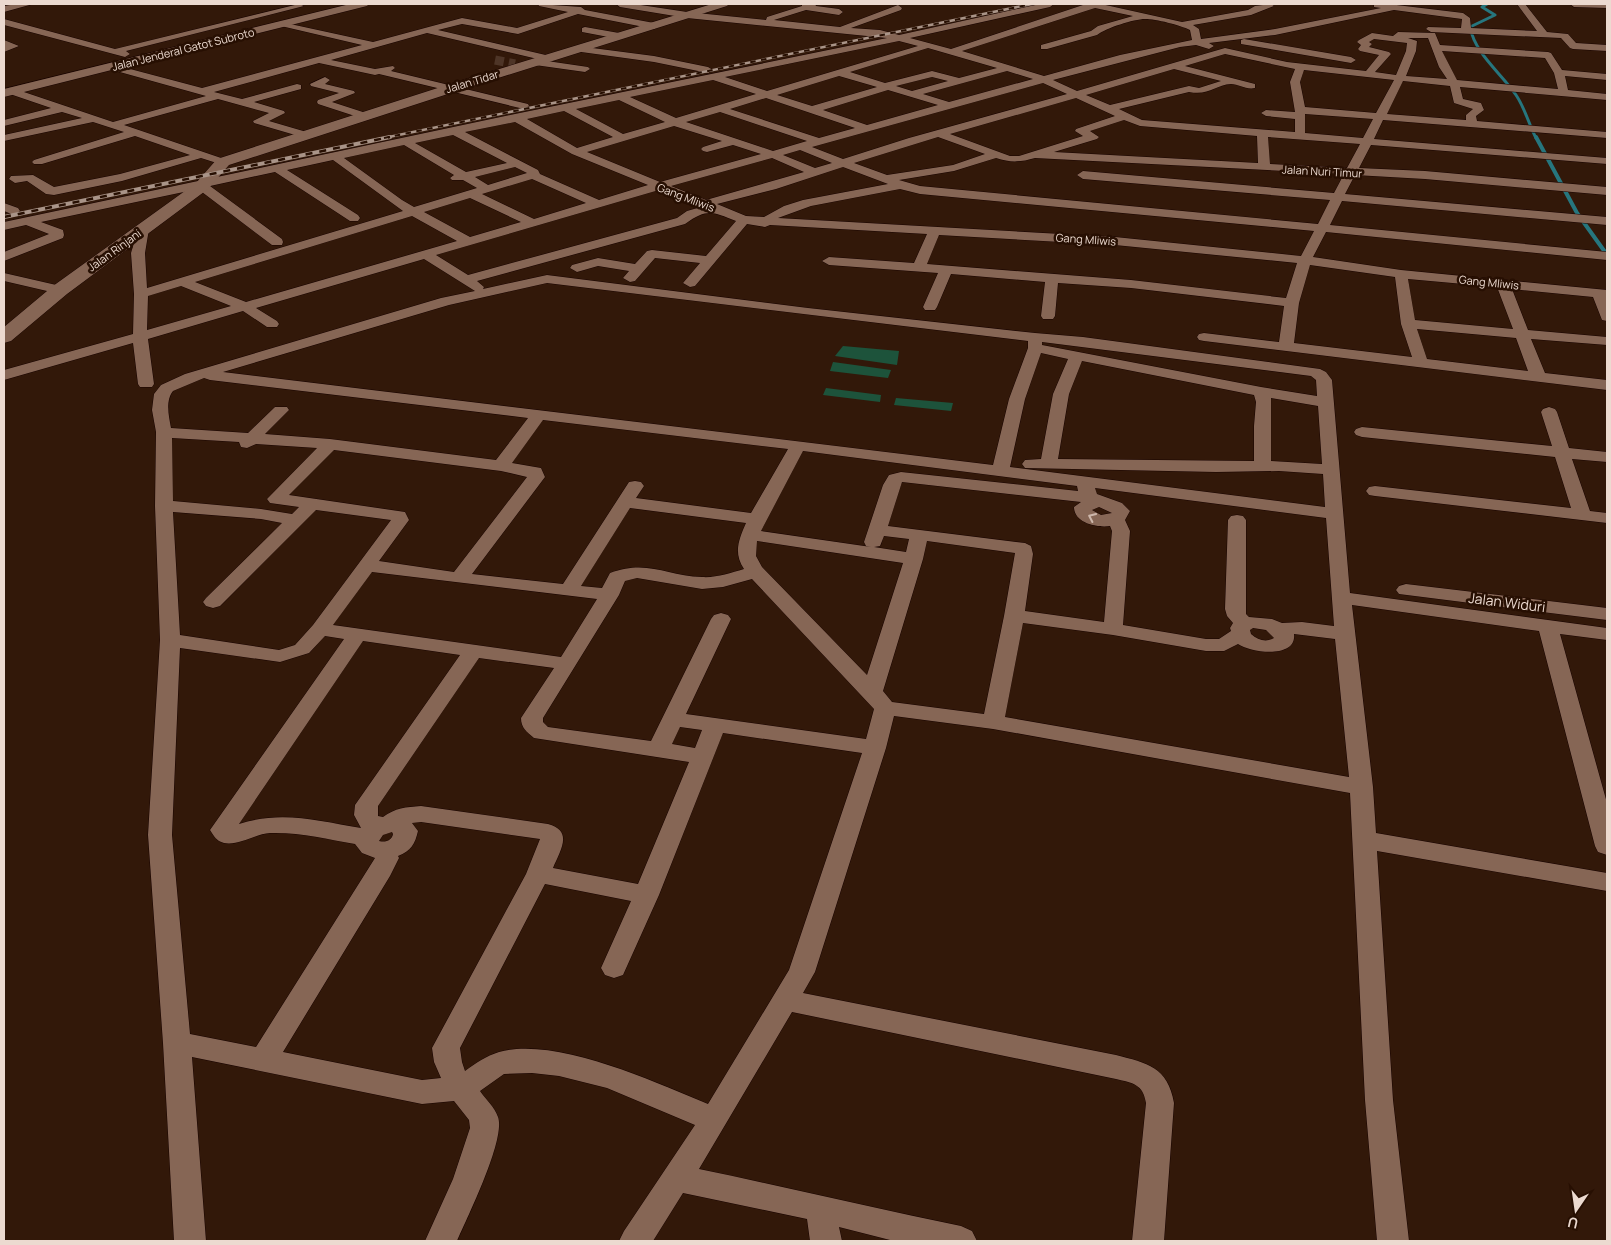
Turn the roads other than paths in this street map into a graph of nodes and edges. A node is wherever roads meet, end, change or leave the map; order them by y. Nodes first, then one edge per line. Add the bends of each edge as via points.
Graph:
1 (29, 4) edge
2 (289, 4) edge
3 (344, 4) edge
4 (363, 4) edge
5 (542, 4) edge
6 (620, 4) edge
7 (723, 4) edge
8 (888, 4) edge
9 (1025, 4) edge
10 (1050, 4) edge
11 (1093, 4) edge
12 (1364, 4) edge
13 (1521, 4) edge
14 (1574, 4) edge
15 (806, 5) edge
16 (1446, 5) edge
17 (1607, 5) edge
18 (300, 6) junction
19 (1270, 6) dead end
20 (1388, 6) edge
21 (1434, 8) edge
22 (4, 10) edge
23 (581, 10) junction
24 (688, 10) junction
25 (323, 11) junction
26 (839, 12) dead end
27 (1144, 16) junction
28 (4, 22) edge
29 (764, 22) junction
30 (284, 24) junction
31 (1183, 24) junction
32 (654, 26) junction
33 (63, 28) dead end
34 (1470, 28) junction
35 (838, 29) junction
36 (424, 30) junction
37 (585, 30) dead end
38 (1431, 30) junction
39 (39, 32) junction
40 (1542, 32) junction
41 (880, 33) junction
42 (619, 36) junction
43 (5, 37) edge
44 (1196, 37) junction
45 (397, 38) junction
46 (898, 38) junction
47 (1413, 38) junction
48 (946, 40) dead end
49 (1226, 43) junction
50 (371, 45) junction
51 (404, 46) dead end
52 (927, 46) junction
53 (1044, 47) dead end
54 (1436, 48) junction
55 (1607, 48) edge
56 (4, 49) edge
57 (577, 49) junction
58 (113, 52) junction
59 (952, 52) junction
60 (1548, 55) junction
61 (1561, 56) dead end
62 (139, 57) junction
63 (317, 59) junction
64 (1253, 60) junction
65 (1395, 60) junction
66 (530, 62) junction
67 (1236, 65) dead end
68 (1174, 66) junction
69 (112, 67) junction
70 (1300, 67) junction
71 (1009, 68) junction
72 (585, 69) dead end
73 (280, 70) junction
74 (710, 73) junction
75 (841, 73) junction
76 (1559, 73) junction
77 (1370, 74) junction
78 (1607, 77) edge
79 (1400, 78) junction
80 (1043, 79) junction
81 (325, 80) junction
82 (959, 80) junction
83 (1231, 81) junction
84 (337, 82) dead end
85 (1454, 83) junction
86 (889, 86) junction
87 (1251, 86) dead end
88 (297, 87) dead end
89 (452, 88) junction
90 (204, 90) junction
91 (6, 91) edge
92 (1076, 93) junction
93 (1564, 93) junction
94 (912, 94) junction
95 (218, 96) junction
96 (619, 96) junction
97 (766, 96) junction
98 (294, 98) dead end
99 (1607, 98) edge
100 (244, 102) junction
101 (948, 104) junction
102 (524, 106) junction
103 (261, 107) junction
104 (564, 107) junction
105 (64, 108) junction
106 (721, 109) junction
107 (815, 109) junction
108 (1108, 109) junction
109 (501, 110) dead end
110 (1266, 113) dead end
111 (1300, 113) junction
112 (364, 116) junction
113 (1125, 116) junction
114 (1380, 116) junction
115 (515, 117) junction
116 (93, 119) junction
117 (4, 123) edge
118 (677, 123) junction
119 (1472, 124) junction
120 (113, 125) junction
121 (866, 128) junction
122 (454, 131) junction
123 (134, 133) junction
124 (938, 133) junction
125 (1262, 133) junction
126 (178, 134) dead end
127 (306, 135) junction
128 (1607, 135) edge
129 (1300, 137) junction
130 (4, 138) edge
131 (622, 138) junction
132 (157, 141) junction
133 (734, 141) junction
134 (818, 141) junction
135 (909, 141) junction
136 (406, 142) junction
137 (1366, 143) junction
138 (799, 146) junction
139 (707, 149) dead end
140 (576, 152) junction
141 (772, 154) junction
142 (997, 154) junction
143 (201, 155) junction
144 (1037, 155) junction
145 (336, 157) junction
146 (1607, 161) edge
147 (38, 162) dead end
148 (844, 162) junction
149 (515, 164) junction
150 (220, 166) junction
151 (1264, 168) junction
152 (278, 169) junction
153 (815, 172) junction
154 (1352, 172) junction
155 (533, 175) junction
156 (1083, 175) dead end
157 (457, 178) junction
158 (15, 179) dead end
159 (382, 179) dead end
160 (888, 179) junction
161 (367, 182) junction
162 (204, 185) junction
163 (901, 185) junction
164 (658, 187) junction
165 (485, 188) junction
166 (760, 189) junction
167 (1607, 191) edge
168 (470, 193) junction
169 (1338, 197) junction
170 (598, 204) junction
171 (709, 205) junction
172 (798, 205) junction
173 (40, 206) dead end
174 (414, 211) junction
175 (14, 212) edge
176 (354, 218) dead end
177 (744, 220) junction
178 (766, 220) junction
179 (1607, 221) edge
180 (533, 223) junction
181 (4, 226) edge
182 (142, 229) junction
183 (1321, 229) junction
184 (935, 230) junction
185 (758, 233) dead end
186 (277, 242) dead end
187 (470, 242) junction
188 (577, 251) junction
189 (426, 254) junction
190 (1607, 256) edge
191 (4, 257) edge
192 (710, 260) junction
193 (1305, 260) junction
194 (829, 261) dead end
195 (598, 262) junction
196 (577, 268) dead end
197 (919, 268) junction
198 (946, 270) junction
199 (1401, 274) junction
200 (4, 277) edge
201 (1052, 278) junction
202 (180, 282) junction
203 (690, 283) dead end
204 (1503, 284) junction
205 (60, 290) junction
206 (141, 294) junction
207 (1603, 294) edge
208 (1292, 303) junction
209 (930, 306) dead end
210 (246, 307) junction
211 (1048, 316) dead end
212 (1607, 317) edge
213 (272, 324) dead end
214 (1408, 324) junction
215 (1520, 334) junction
216 (4, 337) edge
217 (140, 337) junction
218 (1204, 337) dead end
219 (1607, 341) edge
220 (1036, 343) junction
221 (1286, 347) junction
222 (1078, 355) junction
223 (1420, 362) junction
224 (203, 374) junction
225 (4, 375) edge
226 (1538, 376) junction
227 (146, 384) dead end
228 (1607, 384) edge
229 (1261, 392) junction
230 (1325, 402) junction
231 (281, 410) dead end
232 (1549, 412) dead end
233 (539, 414) junction
234 (164, 432) junction
235 (1362, 432) dead end
236 (249, 441) junction
237 (330, 444) junction
238 (798, 445) junction
239 (1560, 452) junction
240 (1607, 457) edge
241 (1049, 464) junction
242 (501, 466) junction
243 (1263, 466) junction
244 (1001, 467) junction
245 (1332, 470) junction
246 (635, 486) dead end
247 (1376, 491) dead end
248 (1090, 493) junction
249 (276, 500) junction
250 (625, 502) junction
251 (312, 504) junction
252 (164, 506) junction
253 (261, 514) junction
254 (1335, 514) junction
255 (1582, 515) junction
256 (1607, 518) edge
257 (296, 520) junction
258 (1237, 520) dead end
259 (754, 527) junction
260 (877, 530) junction
261 (919, 535) junction
262 (869, 553) junction
263 (914, 559) junction
264 (366, 565) junction
265 (755, 571) junction
266 (459, 578) junction
267 (569, 590) junction
268 (1406, 590) dead end
269 (609, 595) junction
270 (1342, 598) junction
271 (213, 602) dead end
272 (1607, 614) edge
273 (1014, 616) junction
274 (721, 619) dead end
275 (1548, 626) junction
276 (320, 629) junction
277 (1113, 629) junction
278 (1242, 629) junction
279 (1346, 634) junction
280 (1607, 634) edge
281 (357, 635) junction
282 (170, 640) junction
283 (473, 651) junction
284 (567, 664) junction
285 (879, 700) junction
286 (673, 718) junction
287 (993, 722) junction
288 (716, 724) junction
289 (875, 748) junction
290 (658, 750) junction
291 (701, 756) junction
292 (1361, 788) junction
293 (379, 835) junction
294 (1365, 840) junction
295 (1607, 846) edge
296 (538, 874) junction
297 (1607, 882) edge
298 (646, 894) junction
299 (614, 968) dead end
300 (786, 1000) junction
301 (177, 1043) junction
302 (263, 1060) junction
303 (461, 1088) junction
304 (714, 1120) junction
305 (677, 1178) junction
306 (820, 1208) junction
307 (190, 1241) edge
308 (441, 1241) edge
309 (635, 1241) edge
310 (826, 1241) edge
311 (961, 1241) edge
312 (1148, 1241) edge
313 (1393, 1241) edge

1 - 22 street
2 - 18 street
3 - 25 street, Jalan Jenderal Gatot Subroto
4 - 25 street, Jalan Jenderal Gatot Subroto
5 - 23 street
6 - 24 street
7 - 24 street, Jalan Tidar
8 - 35 street via 884,6 898,8
9 - 41 street
10 - 46 street
11 - 27 street
11 - 59 street
12 - 20 street
13 - 40 street
14 - 17 street
15 - 26 street
15 - 29 street
16 - 21 street
18 - 25 street
18 - 58 street
19 - 31 street
20 - 21 street
20 - 49 street via 1390,9
21 - 34 street via 1460,14 1466,18
23 - 32 street
23 - 36 street via 518,31 464,21
24 - 29 street
24 - 32 street, Jalan Tidar
25 - 30 street, Jalan Jenderal Gatot Subroto
25 - 62 street, Jalan Jenderal Gatot Subroto
27 - 31 street
27 - 53 street
28 - 39 street
29 - 35 street
30 - 50 street
30 - 62 street, Jalan Jenderal Gatot Subroto
31 - 44 street via 1191,28
32 - 42 street, Jalan Tidar
33 - 39 street
34 - 38 street
34 - 40 street
35 - 41 street
36 - 45 street
36 - 66 street
37 - 42 street
38 - 47 street
38 - 54 street
39 - 58 street
40 - 55 street via 1565,36 1574,46
41 - 46 street
41 - 74 street via 731,63
42 - 57 street, Jalan Tidar
43 - 56 street via 14,46
44 - 49 street
44 - 80 street
45 - 50 street
45 - 51 street via 418,42
46 - 52 street
46 - 74 street
47 - 65 street
47 - 65 street via 1372,36 1362,42 1367,44 1363,49
48 - 52 street
49 - 64 street
49 - 65 street via 1308,54
49 - 68 street
50 - 63 street
52 - 59 street
52 - 75 street
54 - 60 street
54 - 85 street
57 - 66 street, Jalan Tidar
57 - 74 street via 654,59
58 - 62 street
59 - 71 street
60 - 61 street
60 - 76 street
62 - 69 street, Jalan Jenderal Gatot Subroto
62 - 91 street, Jalan Jenderal Gatot Subroto
63 - 73 street
63 - 89 street via 373,72 385,70
64 - 67 street
64 - 70 street
65 - 77 street via 1372,68
65 - 79 street
66 - 72 street
66 - 89 street, Jalan Tidar
68 - 83 street
68 - 92 street
69 - 90 street
69 - 91 street, Jalan Jenderal Gatot Subroto
70 - 77 street
70 - 111 street via 1295,82
71 - 80 street
71 - 82 street
73 - 81 street
73 - 90 street
74 - 96 street
74 - 97 street
74 - 102 street
75 - 86 street
75 - 97 street
76 - 78 street
76 - 93 street
77 - 79 street
79 - 85 street
79 - 114 street
80 - 92 street
80 - 101 street
81 - 84 street
81 - 112 street via 315,84 350,93 322,103
82 - 86 street via 932,74
82 - 94 street
83 - 87 street
83 - 108 street via 1200,91 1189,88
85 - 93 street
85 - 119 street via 1458,101 1477,105 1478,110 1471,115
86 - 94 street
86 - 107 street
88 - 100 street
89 - 102 street
89 - 112 street, Jalan Tidar
90 - 95 street
91 - 105 street
92 - 108 street
92 - 124 street
93 - 99 street
94 - 101 street
95 - 100 street
95 - 120 street
96 - 104 street
96 - 118 street
97 - 106 street
97 - 107 street
98 - 103 street
100 - 103 street
101 - 121 street
102 - 109 street
103 - 127 street via 280,113 258,121
104 - 115 street
104 - 131 street
105 - 116 street
105 - 117 street
106 - 118 street
106 - 134 street
107 - 121 street
108 - 113 street
110 - 111 street
111 - 114 street
111 - 129 street
112 - 127 street, Jalan Tidar
113 - 125 street via 1140,123
113 - 144 street via 1080,131 1093,137
114 - 119 street
114 - 137 street
115 - 122 street
115 - 140 street, Gang Mliwis
116 - 120 street
116 - 130 street
118 - 131 street
118 - 133 street
119 - 128 street
120 - 123 street
121 - 134 street
121 - 135 street
122 - 136 street
122 - 149 street
123 - 132 street
123 - 147 street
124 - 135 street
124 - 142 street
125 - 129 street
125 - 151 street
126 - 132 street
127 - 150 street, Jalan Tidar
129 - 137 street
131 - 140 street
132 - 143 street
133 - 139 street
133 - 141 street
134 - 138 street
135 - 148 street
136 - 145 street
136 - 157 street
137 - 146 street
137 - 154 street
138 - 141 street
138 - 148 street
140 - 164 street, Gang Mliwis
141 - 153 street
141 - 164 street
142 - 144 street via 1013,160
142 - 160 street via 954,168
143 - 150 street
143 - 158 street via 122,177 54,191 29,177
144 - 151 street, Jalan Nuri Timur
145 - 152 street
145 - 161 street
148 - 153 street
148 - 160 street
149 - 155 street via 536,173
149 - 157 street
150 - 162 street, Jalan Rinjani
150 - 173 street
151 - 154 street, Jalan Nuri Timur
152 - 162 street
152 - 176 street
153 - 166 street
154 - 167 street, Jalan Nuri Timur
154 - 169 street
155 - 165 street
155 - 170 street
156 - 169 street
157 - 165 street
159 - 161 street
160 - 163 street
161 - 174 street
162 - 175 street
162 - 182 street, Jalan Rinjani
162 - 186 street
163 - 172 street
163 - 183 street via 920,190
164 - 170 street
164 - 171 street, Gang Mliwis
165 - 168 street
166 - 171 street
166 - 172 street
168 - 174 street
168 - 180 street
169 - 179 street
169 - 183 street
170 - 180 street
171 - 177 street, Gang Mliwis
171 - 188 street via 681,221
172 - 178 street
174 - 187 street
174 - 202 street
175 - 181 street
175 - 191 street via 58,235
177 - 178 street, Gang Mliwis
177 - 192 street
178 - 184 street, Gang Mliwis
178 - 185 street
180 - 187 street
182 - 205 street, Jalan Rinjani
182 - 206 street via 138,253
183 - 190 street
183 - 193 street
184 - 193 street, Gang Mliwis via 1115,240
184 - 197 street
187 - 189 street
188 - 189 street via 472,284
188 - 195 street
189 - 210 street
192 - 195 street via 652,254 634,274
192 - 203 street
193 - 199 street, Gang Mliwis
193 - 208 street
194 - 197 street
195 - 196 street
197 - 198 street
198 - 201 street
198 - 209 street
199 - 204 street, Gang Mliwis
199 - 214 street
200 - 205 street
201 - 208 street
201 - 211 street
202 - 206 street
202 - 210 street
204 - 207 street, Gang Mliwis
204 - 215 street
205 - 216 street, Jalan Rinjani
206 - 217 street
207 - 212 street
208 - 221 street
210 - 213 street
210 - 217 street
214 - 215 street
214 - 223 street
215 - 219 street
215 - 226 street
217 - 225 street
217 - 227 street
218 - 221 street
220 - 222 street
220 - 224 street via 547,279 446,301
220 - 230 street via 1083,341 1315,372 1324,380
220 - 244 street via 1017,399
221 - 223 street
222 - 229 street
222 - 241 street via 1061,394
223 - 226 street
224 - 233 street
224 - 234 street via 177,382 162,394 160,410
226 - 228 street
229 - 230 street
229 - 243 street via 1264,402
230 - 245 street
231 - 236 street
232 - 239 street
233 - 238 street
233 - 242 street
234 - 236 street
234 - 252 street
235 - 239 street
236 - 237 street
237 - 242 street
237 - 249 street
238 - 244 street
238 - 259 street
239 - 240 street
239 - 255 street
241 - 243 street
241 - 244 street
242 - 266 street via 530,470 536,477
243 - 245 street
244 - 248 street
245 - 254 street
246 - 250 street
247 - 255 street
248 - 254 street
248 - 260 street via 902,476 892,485
248 - 277 street via 1121,511 1116,519 1121,531
249 - 251 street
249 - 253 street
250 - 259 street
250 - 267 street
251 - 257 street
251 - 264 street via 399,516 398,524
252 - 253 street
252 - 282 street
253 - 257 street
254 - 270 street
255 - 256 street
257 - 271 street
258 - 278 street via 1235,609
259 - 262 street
259 - 265 street via 746,547 746,557
260 - 261 street
260 - 262 street
261 - 263 street
261 - 273 street via 1022,548 1024,554
262 - 263 street
263 - 285 street
264 - 266 street
264 - 276 street
265 - 269 street via 719,582 701,583 630,573 618,578
265 - 285 street
266 - 267 street
267 - 269 street
268 - 272 street, Jalan Widuri
269 - 284 street
270 - 275 street
270 - 279 street
273 - 277 street
273 - 287 street
274 - 286 street
275 - 280 street
275 - 295 street
276 - 281 street
276 - 282 street via 302,649 280,656
277 - 278 street via 1214,646 1224,645
278 - 279 street via 1244,640 1271,647 1284,640 1279,629 1302,628
279 - 292 street
281 - 283 street
281 - 293 street via 222,830 226,835 266,825 282,825
282 - 301 street via 160,835
283 - 284 street
283 - 293 street via 367,804 364,812
284 - 290 street via 532,718 535,728 542,733
285 - 287 street
285 - 289 street
286 - 288 street
286 - 290 street
287 - 292 street
288 - 289 street
288 - 291 street
289 - 300 street via 812,947
290 - 291 street
291 - 298 street
292 - 294 street
293 - 296 street via 400,816 421,814 548,832 552,842
293 - 302 street via 387,858 385,865
294 - 297 street
294 - 313 street via 1378,1100
296 - 298 street
296 - 303 street via 446,1048 445,1056
298 - 299 street
300 - 304 street
300 - 312 street via 1116,1067 1150,1079 1159,1090 1160,1103
301 - 302 street
301 - 307 street
302 - 303 street via 422,1092
303 - 304 street via 503,1062 569,1065 630,1085
303 - 308 street via 484,1117 485,1130
304 - 305 street
305 - 306 street
305 - 309 street
306 - 310 street
306 - 311 street

